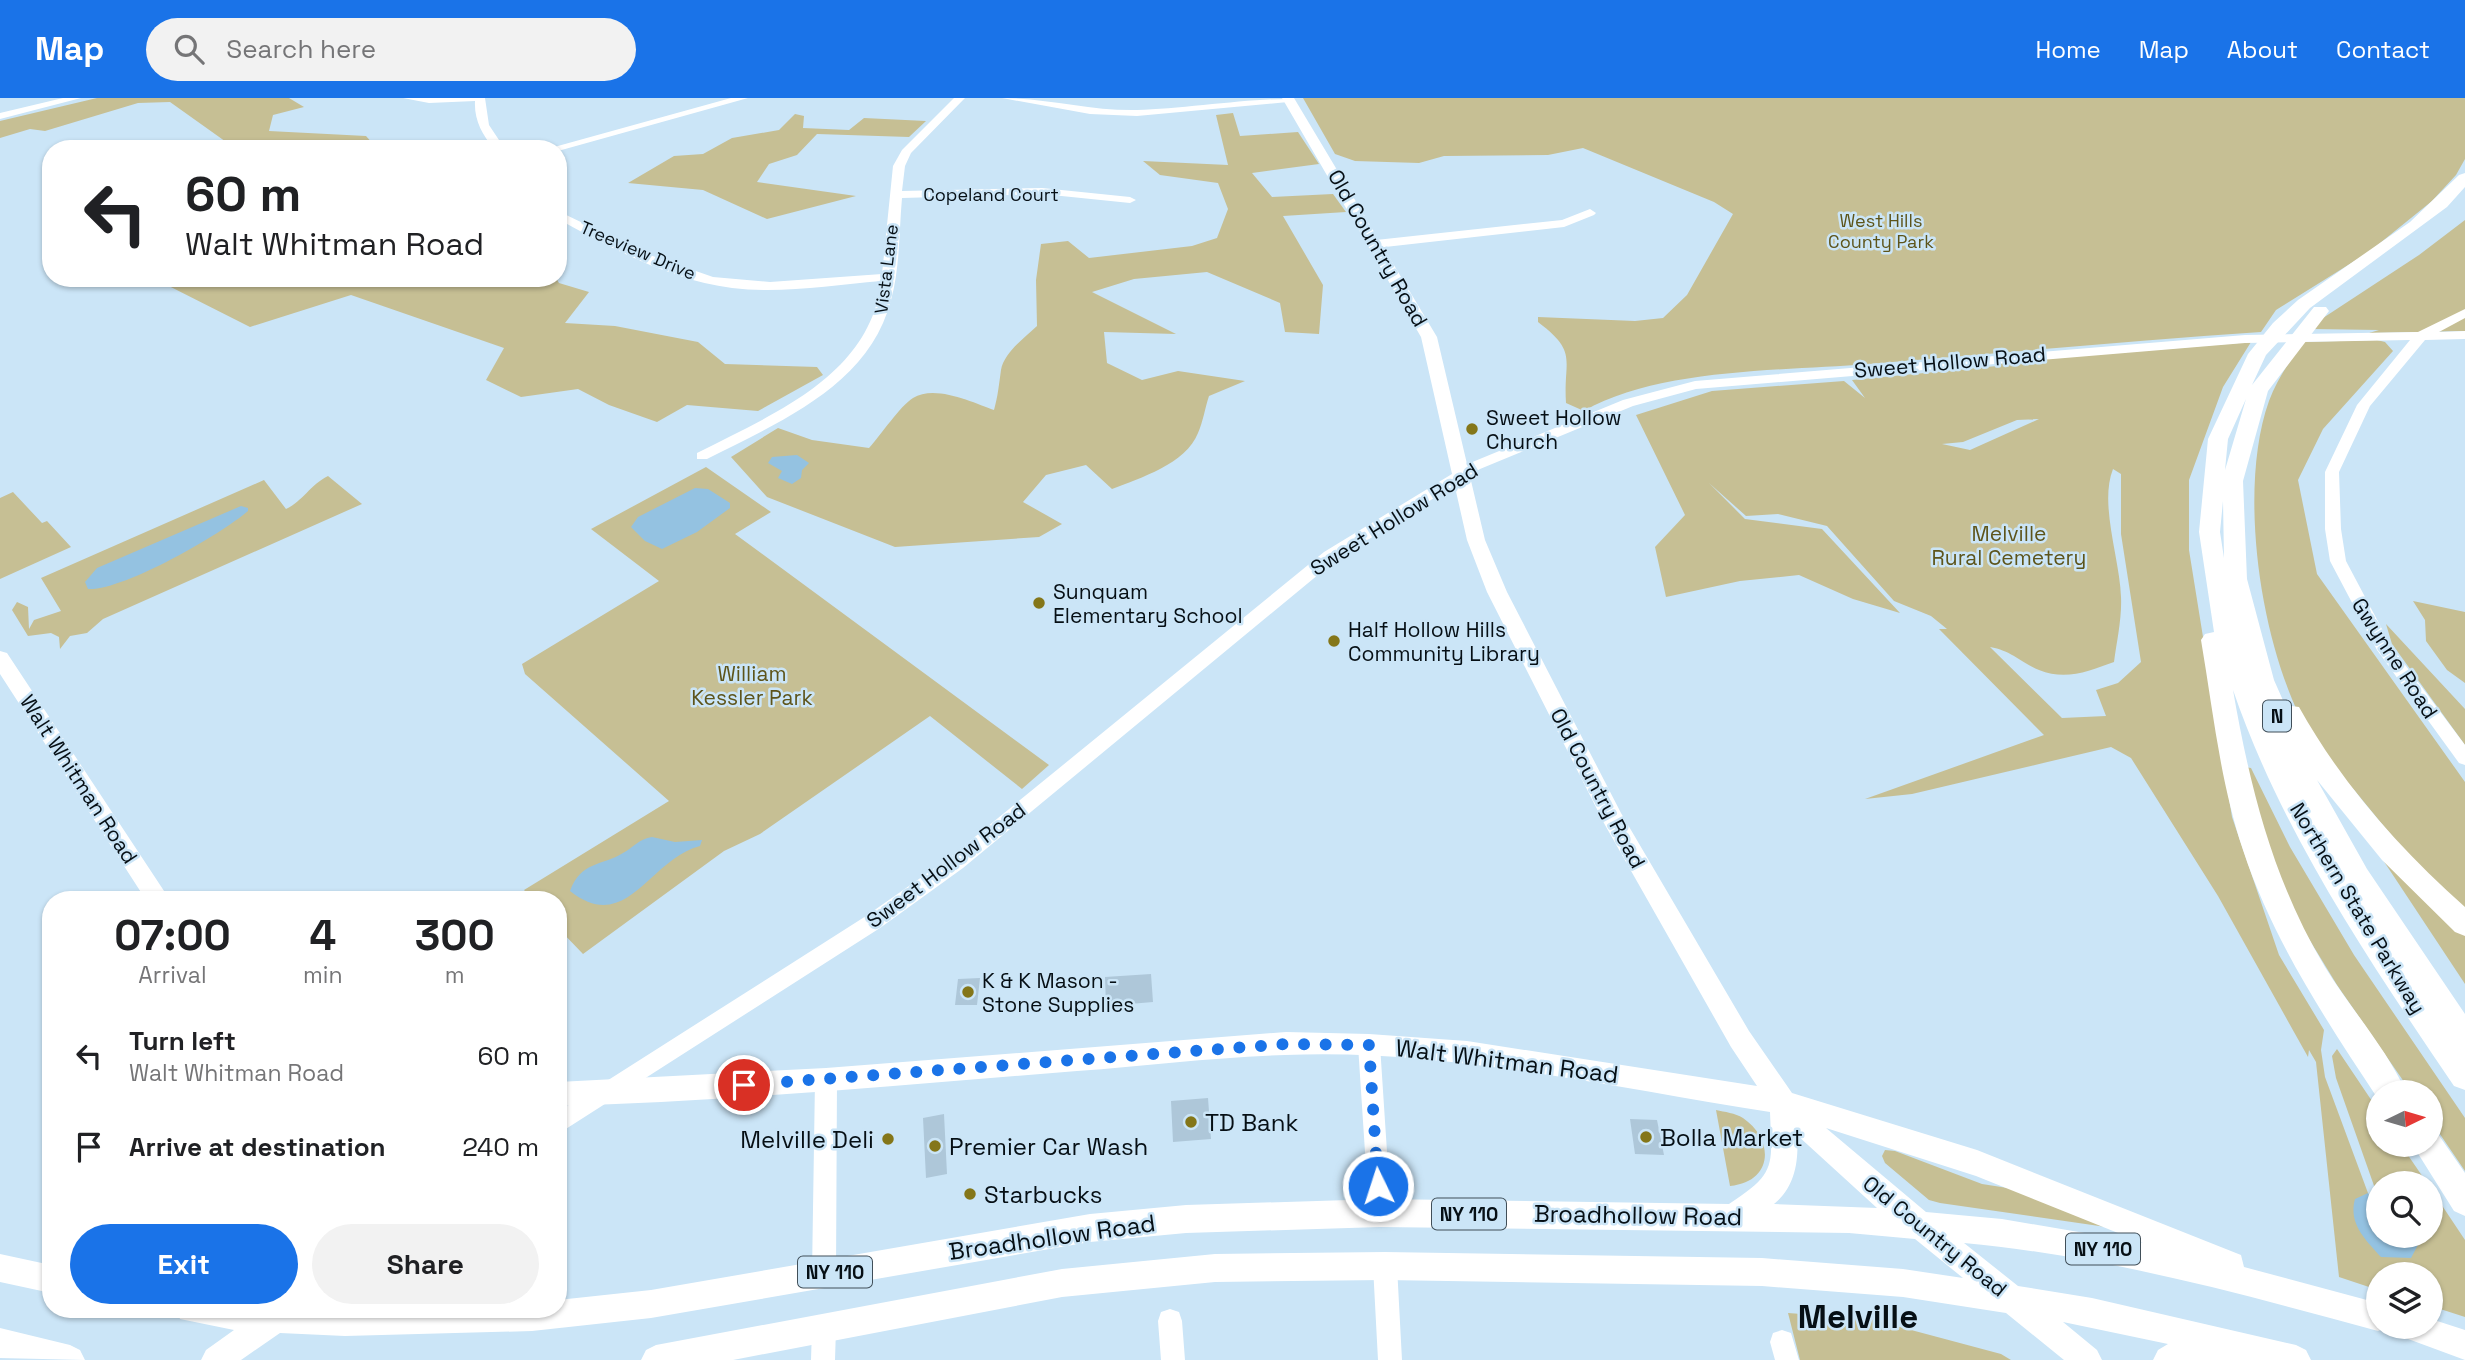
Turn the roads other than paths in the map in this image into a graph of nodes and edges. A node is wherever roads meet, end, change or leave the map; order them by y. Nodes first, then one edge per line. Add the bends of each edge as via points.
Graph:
1 (76, 98) edge
2 (408, 98) edge
3 (479, 98) edge
4 (743, 98) edge
5 (960, 98) edge
6 (1007, 98) edge
7 (1288, 99) edge
8 (0, 116) edge
9 (493, 140) edge
10 (567, 145) edge
11 (2465, 178) edge
12 (894, 195) junction
13 (1130, 201) dead end
14 (2465, 201) edge
15 (1590, 213) dead end
16 (567, 218) edge
17 (1376, 244) junction
18 (887, 277) junction
19 (2465, 313) edge
20 (2422, 335) junction
21 (2465, 335) edge
22 (2268, 356) junction
23 (702, 456) dead end
24 (1460, 475) junction
25 (2212, 563) junction
26 (2243, 612) junction
27 (0, 658) edge
28 (2465, 758) edge
29 (153, 891) edge
30 (2465, 924) edge
31 (2465, 1038) edge
32 (1369, 1045) junction
33 (2465, 1076) edge
34 (826, 1080) junction
35 (2383, 1080) edge
36 (604, 1093) junction
37 (567, 1094) edge
38 (1783, 1101) junction
39 (567, 1118) edge
40 (2436, 1157) edge
41 (2465, 1200) edge
42 (1380, 1213) junction
43 (1734, 1216) junction
44 (1919, 1225) junction
45 (1385, 1266) junction
46 (0, 1268) edge
47 (824, 1274) junction
48 (42, 1277) edge
49 (2301, 1294) junction
50 (2009, 1297) junction
51 (2366, 1313) edge
52 (567, 1314) edge
53 (276, 1318) edge
54 (1170, 1321) dead end
55 (824, 1328) junction
56 (2443, 1337) edge
57 (2465, 1345) edge
58 (17, 1350) edge
59 (71, 1360) edge
60 (216, 1360) edge
61 (656, 1360) edge
62 (823, 1360) edge
63 (1173, 1360) edge
64 (1390, 1360) edge
65 (2087, 1360) edge
66 (2168, 1360) edge
67 (2218, 1360) edge
68 (2296, 1360) edge

1 - 8 street
2 - 3 street
3 - 9 street via 482,126
4 - 10 street
5 - 12 street, Vista Lane via 906,152
6 - 7 street via 1137,113
7 - 17 main road, Old Country Road
11 - 22 highway, Northern State Parkway / N via 2412,229 2324,287 2281,324
12 - 13 street, Copeland Court via 1030,191
12 - 18 street, Vista Lane
14 - 22 highway, Northern State Parkway / N via 2449,218 2330,302
15 - 17 street via 1563,223
16 - 18 street, Treeview Drive via 664,265 729,284 764,286
17 - 24 main road, Old Country Road via 1429,337
18 - 23 street, Vista Lane via 883,316 852,361 795,407
19 - 20 street, Gwynne Road
20 - 21 street, Sweet Hollow Road
20 - 24 street, Sweet Hollow Road via 2245,338 1696,384 1628,403 1499,454
20 - 28 street, Gwynne Road via 2364,405 2332,472 2333,529 2339,561 2379,638
22 - 25 highway, Northern State Parkway / N via 2234,392 2214,456 2209,508
22 - 26 highway, Northern State Parkway / N via 2235,472 2232,537
24 - 36 street, Sweet Hollow Road via 1306,574 956,863 873,922
24 - 38 main road, Old Country Road via 1476,540 1497,592 1560,717 1689,956
25 - 33 highway, Northern State Parkway / N via 2238,673 2302,821 2383,956
25 - 35 highway via 2208,606 2239,789 2256,850 2305,960
26 - 30 highway via 2295,723 2330,776 2384,844
26 - 31 highway, Northern State Parkway / N via 2270,699 2325,819 2379,911
27 - 29 main road, Walt Whitman Road
32 - 34 main road, Walt Whitman Road via 1286,1044
32 - 38 main road, Walt Whitman Road via 1552,1065
32 - 42 street
34 - 36 main road, Walt Whitman Road
34 - 47 street
36 - 37 main road, Walt Whitman Road
36 - 39 street, Sweet Hollow Road
38 - 43 main road via 1781,1178 1771,1193
38 - 44 main road, Old Country Road via 1822,1142
38 - 49 main road, Walt Whitman Road via 1977,1163
40 - 41 highway
42 - 43 main road, Broadhollow Road / NY 110
42 - 47 main road, Broadhollow Road / NY 110 via 1186,1219 1090,1228
43 - 44 main road, Broadhollow Road / NY 110
44 - 49 main road, NY 110 via 2090,1247
44 - 50 main road, Old Country Road
45 - 50 main road, NY 110 via 1762,1272
45 - 55 main road, NY 110 via 1215,1268 1124,1276 1016,1291
45 - 64 street
46 - 48 main road
47 - 52 main road, Broadhollow Road / NY 110
49 - 51 main road, NY 110
50 - 65 main road, Old Country Road
50 - 68 main road, NY 110 via 2166,1327
53 - 60 main road
54 - 63 street
55 - 61 main road, NY 110
55 - 62 street
56 - 57 main road
58 - 59 main road
66 - 67 main road via 2180,1354

